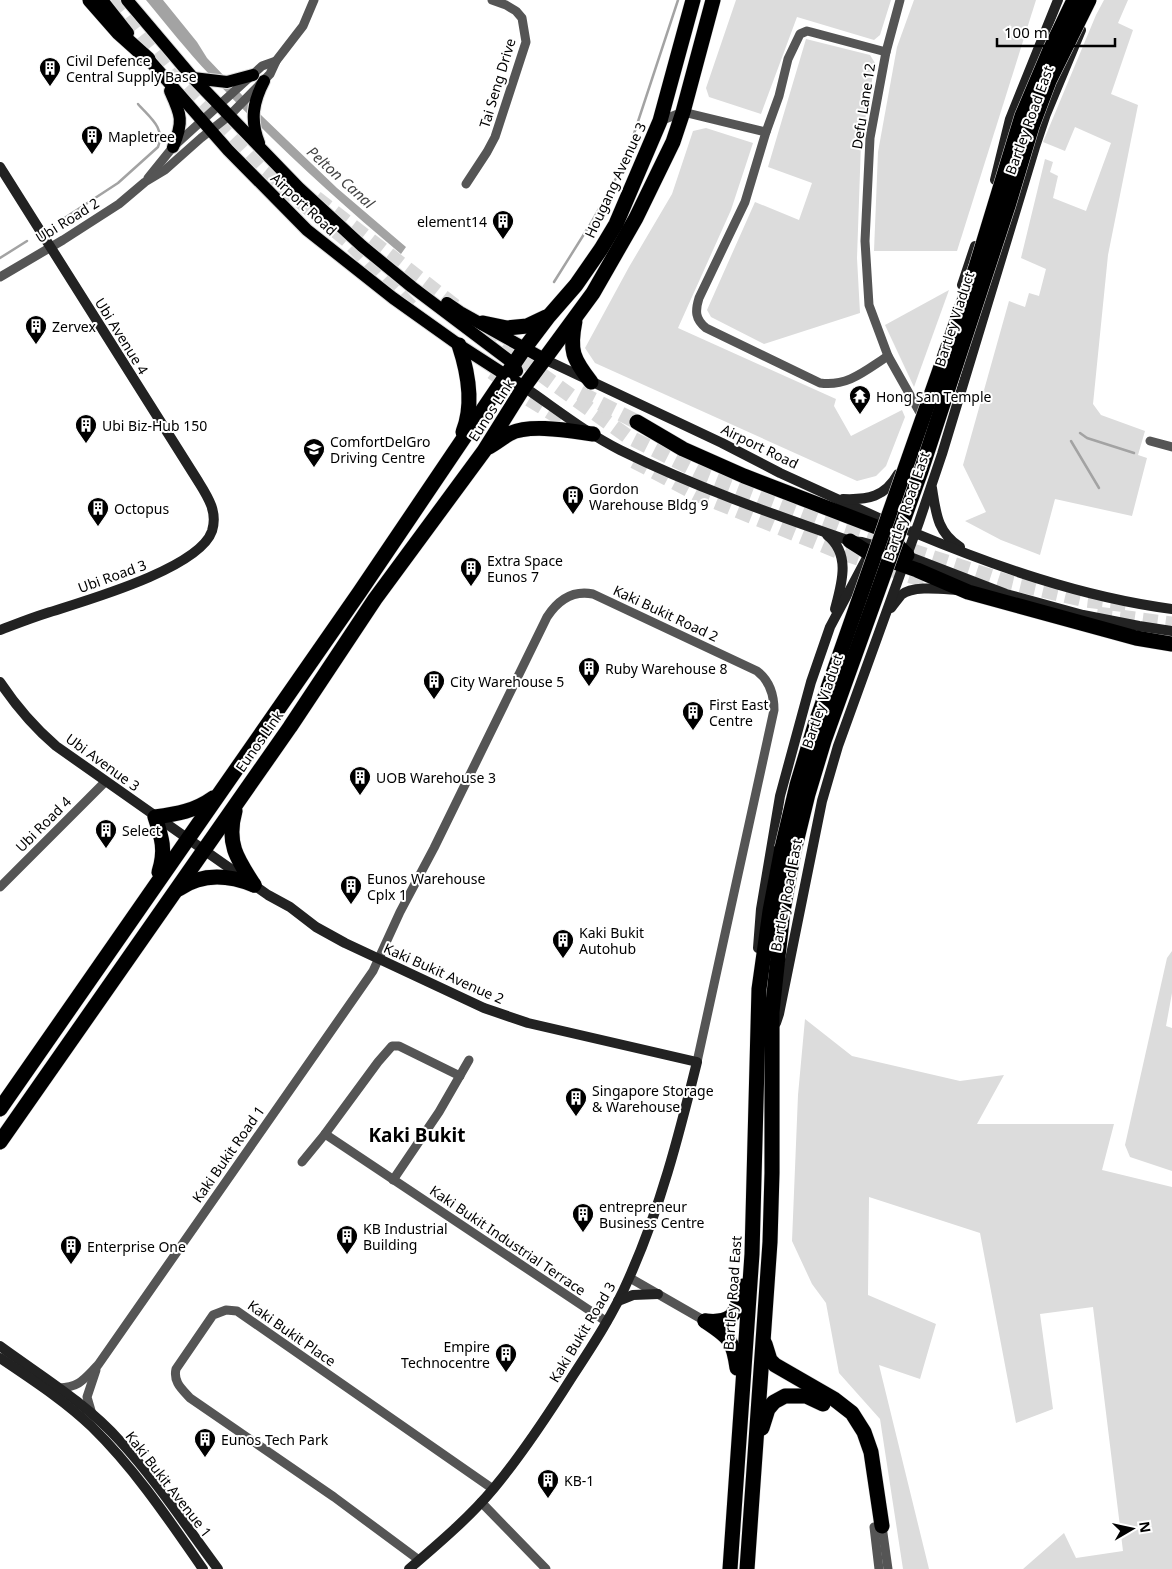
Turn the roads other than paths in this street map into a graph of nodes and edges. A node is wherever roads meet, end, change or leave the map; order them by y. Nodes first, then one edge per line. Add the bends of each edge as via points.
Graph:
1 (90, 0) edge
2 (102, 0) edge
3 (127, 0) edge
4 (314, 0) edge
5 (492, 0) edge
6 (693, 0) edge
7 (712, 0) edge
8 (900, 0) edge
9 (1058, 0) edge
10 (1074, 0) edge
11 (1089, 0) edge
12 (1095, 0) edge
13 (1039, 47) junction
14 (886, 52) junction
15 (148, 59) junction
16 (1068, 63) junction
17 (163, 77) junction
18 (193, 78) junction
19 (258, 78) junction
20 (689, 86) junction
21 (669, 90) junction
22 (220, 105) junction
23 (683, 112) junction
24 (230, 115) junction
25 (660, 121) junction
26 (206, 126) junction
27 (766, 132) junction
28 (173, 147) junction
29 (262, 148) junction
30 (0, 167) edge
31 (146, 182) junction
32 (466, 184) dead end
33 (362, 246) junction
34 (51, 248) junction
35 (0, 277) edge
36 (963, 281) junction
37 (990, 294) junction
38 (549, 316) junction
39 (576, 317) junction
40 (482, 323) junction
41 (459, 345) junction
42 (524, 349) junction
43 (888, 356) junction
44 (546, 360) junction
45 (510, 370) junction
46 (591, 382) junction
47 (524, 388) junction
48 (911, 398) junction
49 (923, 400) junction
50 (919, 411) junction
51 (637, 422) tunnel mouth
52 (592, 434) junction
53 (1150, 440) dead end
54 (1172, 447) edge
55 (458, 448) junction
56 (484, 451) junction
57 (931, 485) junction
58 (840, 499) junction
59 (214, 522) joint
60 (880, 524) junction
61 (823, 532) junction
62 (915, 533) junction
63 (850, 541) joint
64 (871, 549) junction
65 (978, 558) junction
66 (905, 560) junction
67 (968, 592) junction
68 (1172, 609) edge
69 (886, 613) junction
70 (830, 627) junction
71 (0, 630) edge
72 (1172, 631) edge
73 (1172, 644) edge
74 (0, 682) edge
75 (105, 782) junction
76 (222, 791) junction
77 (238, 800) junction
78 (155, 816) junction
79 (188, 838) junction
80 (788, 849) junction
81 (204, 850) junction
82 (156, 882) junction
83 (254, 885) junction
84 (0, 887) edge
85 (176, 891) junction
86 (378, 959) junction
87 (759, 989) junction
88 (773, 1030) junction
89 (469, 1060) dead end
90 (697, 1062) junction
91 (460, 1076) junction
92 (0, 1109) edge
93 (325, 1134) junction
94 (0, 1142) edge
95 (302, 1162) dead end
96 (394, 1180) junction
97 (752, 1254) junction
98 (630, 1278) junction
99 (658, 1294) junction
100 (618, 1301) junction
101 (705, 1321) junction
102 (607, 1322) junction
103 (764, 1334) junction
104 (0, 1346) edge
105 (0, 1358) edge
106 (98, 1365) junction
107 (59, 1388) junction
108 (742, 1396) junction
109 (92, 1414) junction
110 (755, 1448) junction
111 (493, 1489) junction
112 (482, 1502) junction
113 (878, 1526) junction
114 (419, 1560) junction
115 (203, 1569) edge
116 (218, 1569) edge
117 (409, 1569) edge
118 (546, 1569) edge
119 (730, 1569) edge
120 (747, 1569) edge
121 (879, 1569) edge
122 (888, 1569) edge

1 - 15 highway via 119,34
2 - 15 main road, Airport Road
3 - 18 main road, Airport Road
4 - 19 street via 304,26 276,60 270,74
5 - 32 street, Tai Seng Drive via 516,10 522,18 526,42 495,136
6 - 21 highway, Hougang Avenue 3
7 - 20 highway
8 - 14 street
9 - 13 main road, Bartley Road East
10 - 80 highway, Bartley Viaduct, bridge via 1019,126 976,267 815,726 797,785
11 - 80 highway, Bartley Viaduct, bridge via 1032,126 921,471
12 - 16 main road, Bartley Road East
13 - 16 main road via 1042,62 1048,68 1059,68
13 - 36 main road, Bartley Road East via 1010,120 990,199
14 - 27 street, Defu Lane 12 via 807,31 800,34 788,59
14 - 43 street, Defu Lane 12 via 870,138 865,241 869,305
15 - 17 main road, Airport Road
16 - 37 main road, Bartley Road East via 1035,147
17 - 26 main road, Airport Road
17 - 28 main road via 181,120
18 - 19 main road via 227,82
18 - 22 main road, Airport Road
19 - 22 street, Ubi Road 2
19 - 24 street, Ubi Road 2
19 - 29 main road via 252,116
20 - 21 highway via 679,92
20 - 23 highway
21 - 25 highway, Hougang Avenue 3
22 - 24 main road, Airport Road
22 - 26 street, Ubi Road 2
23 - 25 street
23 - 27 street
23 - 39 highway via 673,142 636,218
24 - 26 street, Ubi Road 2
24 - 29 main road, Airport Road
25 - 38 highway, Hougang Avenue 3 via 611,232 576,285
26 - 28 street, Ubi Road 2
26 - 31 street, Ubi Road 2 via 165,170
26 - 41 main road, Airport Road via 307,230
27 - 43 street, Defu Lane 12 via 745,202 699,298 695,310 700,323 820,382 845,382
28 - 31 street, Ubi Road 2
29 - 33 main road, Airport Road via 299,188
30 - 34 main road, Ubi Avenue 4
31 - 34 street, Ubi Road 2 via 119,204
33 - 40 main road, Airport Road via 409,274 460,312
33 - 45 main road, Airport Road
34 - 35 street, Ubi Road 2
34 - 59 main road, Ubi Avenue 4 via 210,501
36 - 37 main road via 974,277 980,279
36 - 49 main road, Bartley Road East
37 - 57 main road, Bartley Road East
38 - 40 highway via 527,326 507,328
38 - 42 highway, Hougang Avenue 3
39 - 44 highway
39 - 46 highway via 572,334 573,352 576,363
40 - 42 main road, Airport Road
41 - 45 main road, Airport Road
41 - 55 highway via 467,379 469,413
42 - 44 main road, Airport Road
42 - 45 highway, Hougang Avenue 3
43 - 48 street, Defu Lane 12
44 - 46 main road, Airport Road
44 - 47 highway, Eunos Link
45 - 47 main road, Airport Road
45 - 55 highway, Eunos Link
46 - 58 main road, Airport Road
47 - 52 main road, Airport Road
47 - 56 highway, Eunos Link
48 - 49 street
48 - 50 street, Defu Lane 12
49 - 50 main road, Bartley Road East
50 - 58 main road, Bartley Road East via 898,473 888,488 863,500
51 - 60 highway via 683,449 744,476
52 - 56 highway via 533,429 511,433
52 - 61 main road, Airport Road via 696,484
53 - 54 street
55 - 76 highway, Eunos Link
56 - 77 highway, Eunos Link via 375,599
57 - 62 main road, Bartley Road East
57 - 65 main road via 938,521 950,540
58 - 60 main road, Airport Road
59 - 71 main road, Ubi Road 3 via 202,547 157,575
60 - 62 main road, Airport Road
60 - 64 main road, Bartley Road East
60 - 66 highway
61 - 63 main road, Airport Road
61 - 70 main road via 839,547 842,564
62 - 65 main road, Airport Road
62 - 66 main road, Bartley Road East
63 - 64 highway
64 - 66 highway
64 - 70 main road, Bartley Road East
65 - 68 main road, Airport Road via 1014,572 1087,592 1143,606
66 - 67 highway
66 - 69 main road, Bartley Road East
66 - 72 main road via 1006,594 1083,615
67 - 69 main road via 908,591
67 - 73 highway via 1136,638
69 - 88 main road, Bartley Road East via 838,746 822,801 779,1014
70 - 87 main road, Bartley Road East via 811,682 780,796 761,909
74 - 75 main road, Ubi Avenue 3 via 40,732
75 - 78 main road, Ubi Avenue 3
75 - 84 street, Ubi Road 4
76 - 78 highway via 201,807
76 - 79 highway, Eunos Link
77 - 81 highway, Eunos Link
77 - 83 highway via 231,826 233,849
78 - 79 main road, Ubi Avenue 3
78 - 82 highway via 164,846
79 - 81 main road, Ubi Avenue 3
79 - 82 highway, Eunos Link
80 - 87 highway, Bartley Road East via 770,911
80 - 88 highway, Bartley Road East
81 - 83 main road, Kaki Bukit Avenue 2
81 - 85 highway, Eunos Link
82 - 92 highway, Eunos Link
83 - 85 highway via 232,877 217,877 196,880
83 - 86 main road, Kaki Bukit Avenue 2 via 316,927
85 - 94 highway, Eunos Link
86 - 90 main road, Kaki Bukit Avenue 2 via 471,1003 528,1023
86 - 90 street, Kaki Bukit Road 2 via 547,617 558,602 567,597 584,592 593,594 757,671 772,690 774,710
86 - 106 street, Kaki Bukit Road 1 via 373,971
87 - 97 highway, Bartley Road East
88 - 103 highway, Bartley Road East via 772,1174
89 - 91 street
90 - 98 main road, Kaki Bukit Road 3 via 672,1161
91 - 93 street via 399,1046 392,1046
91 - 96 street
93 - 95 street
93 - 96 street, Kaki Bukit Industrial Terrace
96 - 102 street, Kaki Bukit Industrial Terrace
97 - 101 highway via 732,1316 721,1322
97 - 108 highway, Bartley Road East
98 - 99 street
98 - 100 main road, Kaki Bukit Road 3
99 - 100 main road via 633,1295
99 - 101 street
100 - 102 main road, Kaki Bukit Road 3
101 - 108 highway via 725,1335 734,1348
102 - 111 main road, Kaki Bukit Road 3 via 533,1437
103 - 110 highway, Bartley Road East
103 - 113 highway via 770,1360 852,1413 864,1432 870,1452
104 - 107 main road, Kaki Bukit Avenue 1
105 - 115 main road, Kaki Bukit Avenue 1 via 98,1433 138,1479
106 - 107 street, Kaki Bukit Road 1 via 80,1384
106 - 109 street, Kaki Bukit Road 1 via 87,1397
107 - 109 main road, Kaki Bukit Avenue 1
108 - 119 highway, Bartley Road East
109 - 116 main road, Kaki Bukit Avenue 1 via 120,1440 147,1473
110 - 113 highway via 768,1409 785,1396 806,1396 834,1410 849,1425 862,1455
110 - 120 highway, Bartley Road East
111 - 112 main road, Kaki Bukit Road 3
111 - 114 street, Kaki Bukit Place via 237,1311 226,1310 213,1315 176,1369 175,1379 179,1386 190,1398 334,1496
112 - 114 main road, Kaki Bukit Road 3
112 - 118 street
113 - 121 street
113 - 122 street
114 - 117 main road, Kaki Bukit Road 3

